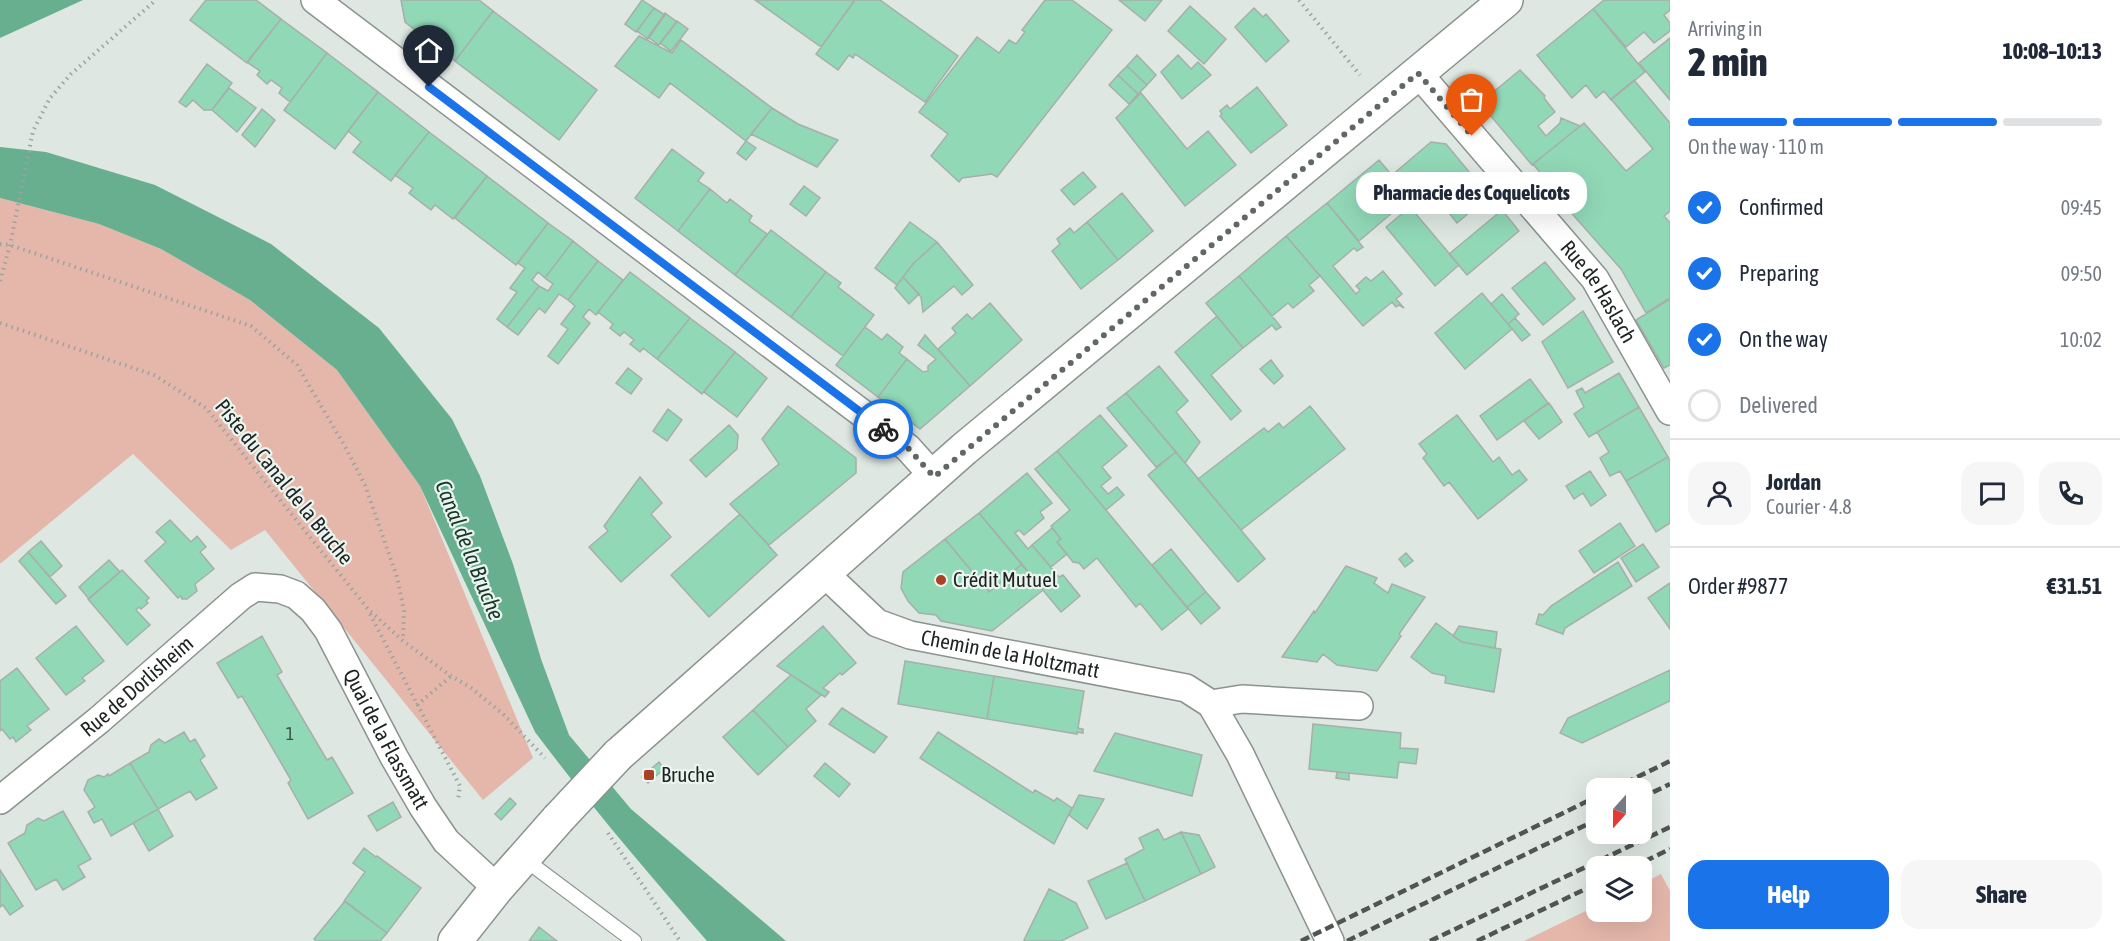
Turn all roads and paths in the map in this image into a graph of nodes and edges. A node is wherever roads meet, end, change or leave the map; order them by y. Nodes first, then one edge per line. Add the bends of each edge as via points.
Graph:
1 (156, 0) edge
2 (315, 0) edge
3 (1299, 0) edge
4 (1506, 0) edge
5 (1418, 73) junction
6 (1360, 75) dead end
7 (0, 244) edge
8 (10, 245) junction
9 (0, 281) edge
10 (0, 323) edge
11 (1670, 411) edge
12 (934, 477) junction
13 (824, 573) junction
14 (280, 589) joint
15 (368, 609) junction
16 (403, 640) junction
17 (451, 676) junction
18 (1211, 704) junction
19 (417, 705) junction
20 (1359, 706) dead end
21 (545, 758) dead end
22 (0, 800) edge
23 (608, 834) dead end
24 (446, 841) junction
25 (523, 858) junction
26 (497, 888) junction
27 (455, 941) edge
28 (634, 941) edge
29 (680, 941) edge
30 (1330, 941) edge

1 - 8 path via 70,74 50,98 33,131
2 - 12 street via 908,448
3 - 6 path
4 - 5 main road
5 - 11 street, Rue de Haslach via 1595,279
5 - 12 main road
7 - 8 path
8 - 9 path
8 - 16 path via 251,326 297,365 365,485 397,577 404,611
10 - 15 path, Piste du Canal de la Bruche via 154,375 206,408
12 - 13 main road
13 - 18 street, Chemin de la Holtzmatt via 877,623 892,630 1186,687
13 - 25 main road, bridge via 618,755
14 - 22 street, Rue de Dorlisheim via 255,587 241,596
14 - 24 street, Quai de la Flassmatt via 296,595 328,630 394,757
15 - 16 path, Piste du Canal de la Bruche
15 - 19 path
16 - 17 path, Piste du Canal de la Bruche
17 - 19 path
17 - 21 path, Piste du Canal de la Bruche via 504,715
18 - 20 street via 1242,699
18 - 30 street, Chemin de la Holtzmatt via 1240,754
19 - 24 path via 460,786
23 - 29 path
24 - 26 street, Quai de la Flassmatt
25 - 26 main road
25 - 28 lane
26 - 27 main road

